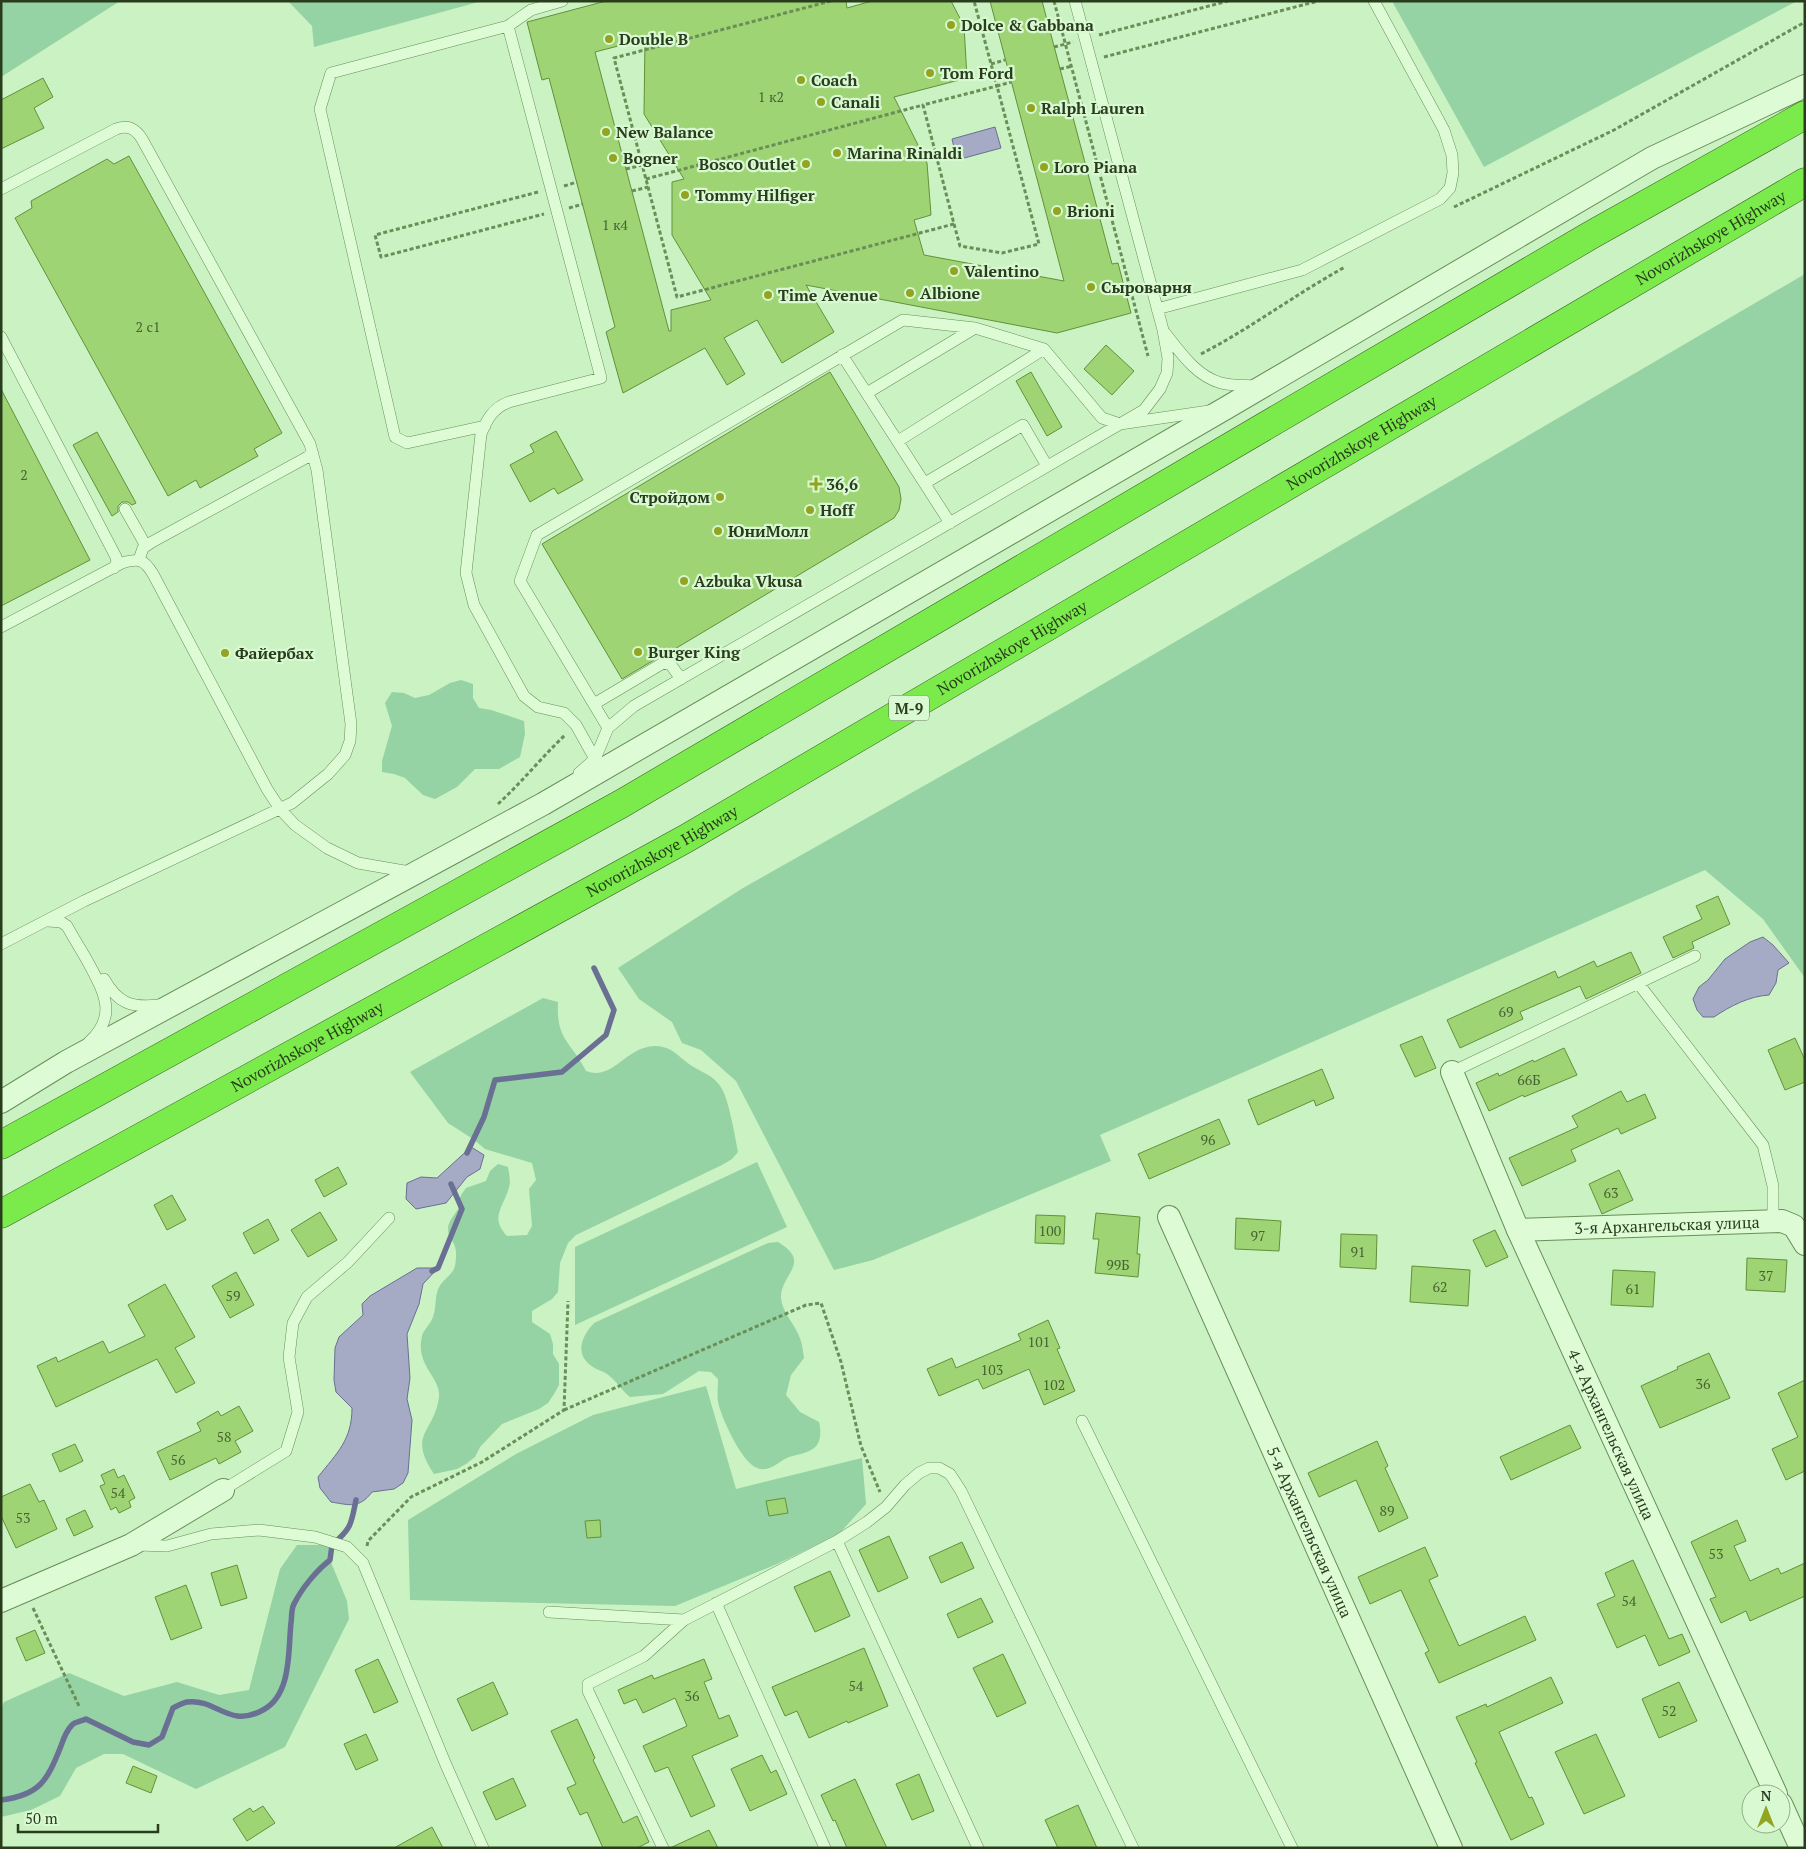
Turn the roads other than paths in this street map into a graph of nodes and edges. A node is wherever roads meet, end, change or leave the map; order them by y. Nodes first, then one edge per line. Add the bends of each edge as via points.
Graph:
1 (562, 1) edge
2 (1074, 1) edge
3 (1374, 1) edge
4 (508, 26) junction
5 (1805, 86) edge
6 (1805, 115) edge
7 (1805, 182) edge
8 (1, 189) edge
9 (1157, 309) junction
10 (975, 328) junction
11 (1162, 330) junction
12 (1, 337) edge
13 (1044, 349) junction
14 (842, 355) junction
15 (1264, 386) junction
16 (868, 393) junction
17 (1226, 408) junction
18 (1120, 424) junction
19 (485, 426) junction
20 (898, 441) junction
21 (313, 454) junction
22 (1047, 466) junction
23 (925, 483) junction
24 (125, 509) dead end
25 (950, 523) junction
26 (146, 546) junction
27 (139, 560) junction
28 (114, 568) junction
29 (1, 627) edge
30 (681, 679) junction
31 (594, 704) junction
32 (608, 728) junction
33 (595, 759) junction
34 (543, 804) junction
35 (280, 810) junction
36 (417, 873) junction
37 (84, 901) junction
38 (46, 921) junction
39 (1, 944) edge
40 (1696, 956) dead end
41 (1638, 983) junction
42 (178, 1002) junction
43 (66, 1062) junction
44 (1452, 1072) joint
45 (1, 1102) edge
46 (1, 1145) edge
47 (1, 1214) edge
48 (389, 1218) dead end
49 (1169, 1218) dead end
50 (1773, 1222) junction
51 (1518, 1230) junction
52 (1805, 1244) edge
53 (1082, 1420) dead end
54 (223, 1490) joint
55 (837, 1541) junction
56 (132, 1545) junction
57 (1, 1601) edge
58 (716, 1603) junction
59 (550, 1612) dead end
60 (684, 1620) junction
61 (1771, 1784) edge
62 (1791, 1826) edge
63 (483, 1848) edge
64 (663, 1848) edge
65 (825, 1848) edge
66 (978, 1848) edge
67 (1134, 1848) edge
68 (1292, 1848) edge
69 (1451, 1848) edge
70 (1801, 1848) edge

1 - 4 lane via 531,10
2 - 9 lane
3 - 9 lane via 1444,130 1452,155 1450,188 1440,199 1302,270
4 - 19 lane via 601,378 501,405 488,416
4 - 19 lane via 331,73 320,109 395,436 408,443
5 - 15 street via 1652,158
6 - 46 highway via 1591,235 621,804
7 - 47 highway, Novorizhskoye Highway / М-9 via 688,838
8 - 21 lane via 116,129 133,129 142,139 287,400
9 - 11 lane
10 - 13 lane
10 - 14 lane via 903,320
10 - 16 lane
11 - 15 lane via 1187,362 1220,382
11 - 18 lane via 1168,358 1167,373 1160,389 1144,410
12 - 28 lane via 116,557
13 - 18 lane via 1102,418
13 - 20 lane
14 - 16 lane
14 - 31 lane via 537,535 520,581
15 - 17 street
16 - 20 lane
17 - 18 lane
17 - 34 street
18 - 22 lane
19 - 33 lane via 466,572 474,605 524,696 538,707 564,713 576,725
20 - 23 lane
21 - 26 lane
21 - 35 lane via 351,733 345,755 328,774
22 - 23 lane via 1023,425
22 - 25 lane
23 - 25 lane
24 - 26 lane
25 - 30 lane
26 - 27 lane
27 - 28 lane
27 - 35 lane via 153,574
28 - 29 lane
30 - 31 lane via 671,665 663,663
30 - 32 lane via 634,706
31 - 32 lane
32 - 33 lane
33 - 34 lane
34 - 36 street
35 - 36 lane via 327,848 358,863
35 - 37 lane
36 - 42 street
37 - 38 lane
37 - 42 lane via 73,914 72,924 114,994 136,1006
38 - 39 lane
38 - 43 lane via 67,926 105,997 104,1016 98,1032
40 - 41 lane
41 - 44 lane
41 - 50 lane via 1763,1145 1773,1186
42 - 43 street
43 - 45 street
44 - 51 street, 4-я Архангельская улица
48 - 54 lane via 348,1262 307,1297 293,1323 288,1357 298,1412 286,1451
49 - 69 street, 5-я Архангельская улица
50 - 51 street, 3-я Архангельская улица
50 - 52 street, 3-я Архангельская улица via 1782,1221 1794,1226
51 - 61 street, 4-я Архангельская улица
53 - 68 lane
54 - 56 street
55 - 58 lane
55 - 66 lane
55 - 67 lane via 886,1507 919,1473 939,1468 950,1474
56 - 57 street
56 - 63 lane via 168,1546 211,1534 259,1530 315,1537 347,1547 363,1563
58 - 60 lane
58 - 65 lane
59 - 60 lane
60 - 64 lane via 644,1656 588,1684 588,1691
62 - 70 street

